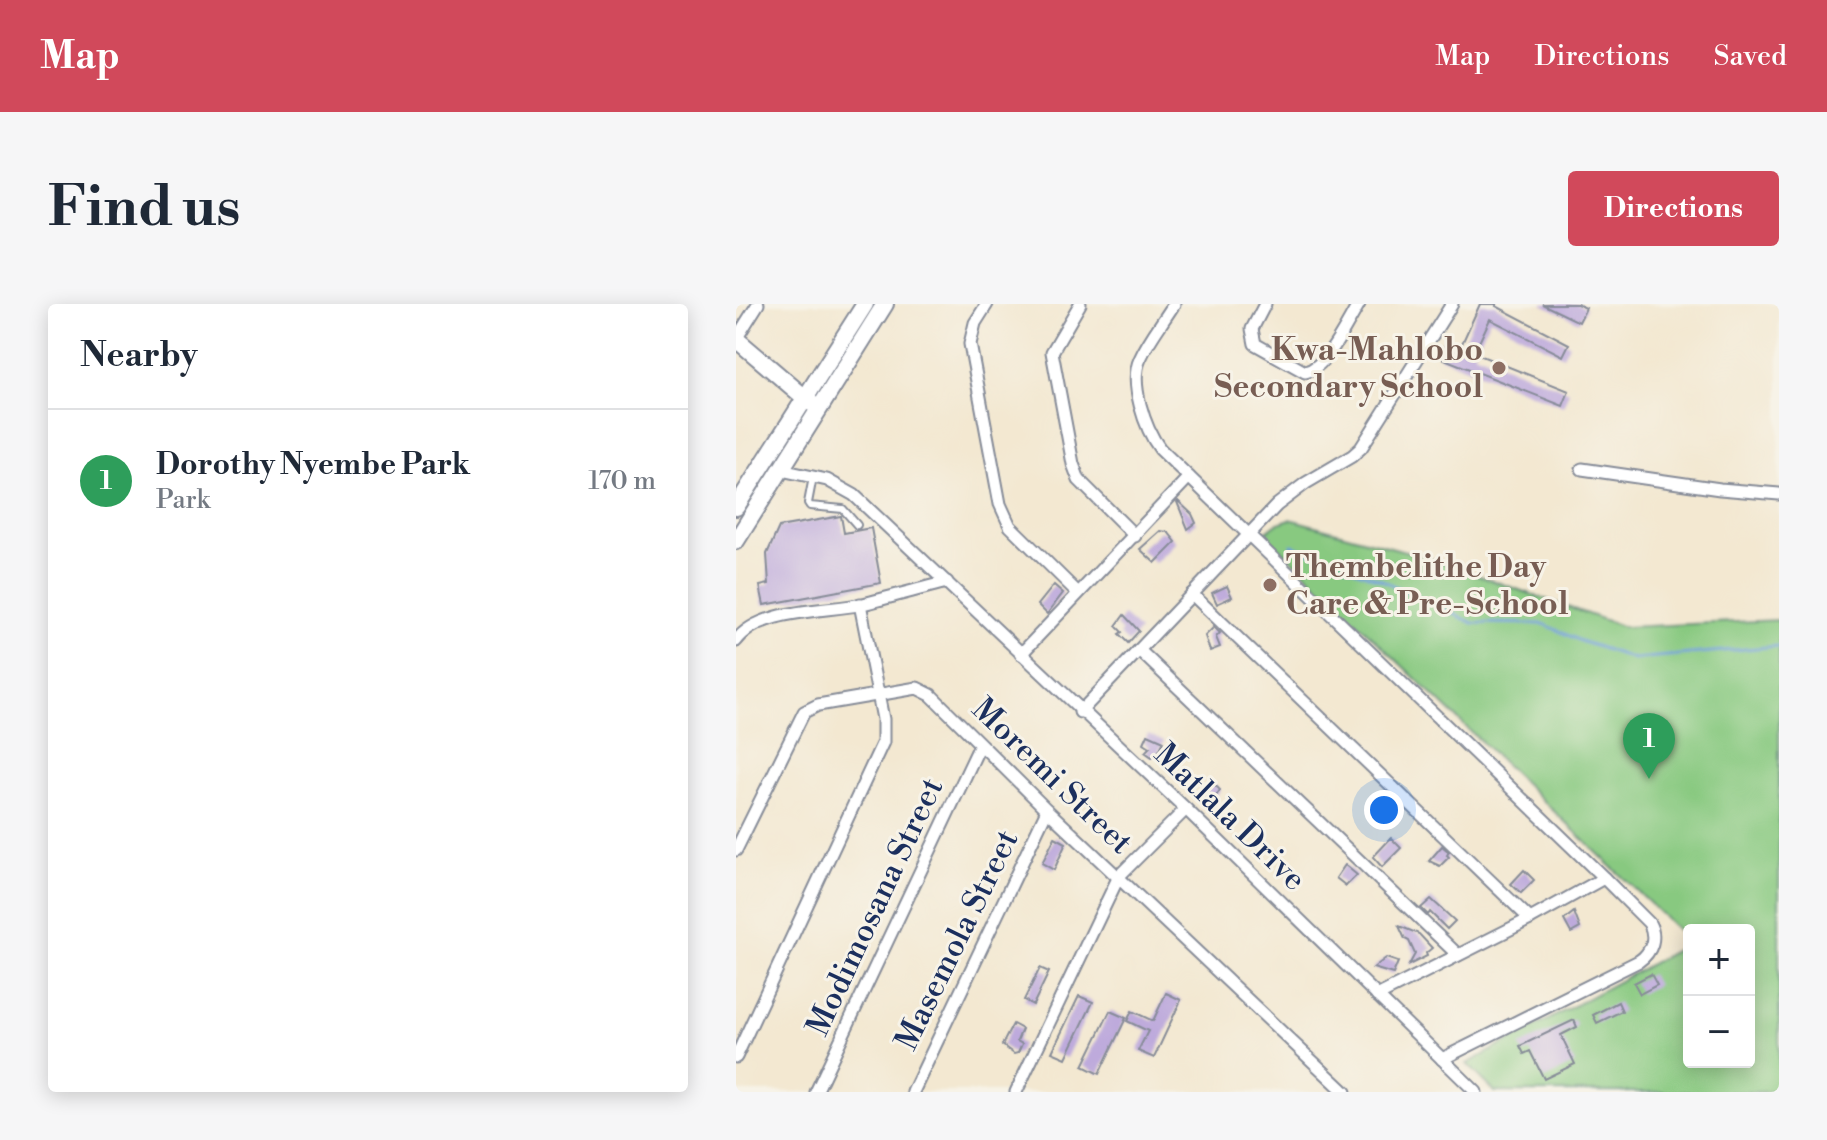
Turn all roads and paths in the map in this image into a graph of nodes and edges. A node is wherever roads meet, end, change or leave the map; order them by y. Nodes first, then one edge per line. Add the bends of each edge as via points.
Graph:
1 (758, 304) edge
2 (865, 304) edge
3 (885, 304) edge
4 (987, 304) edge
5 (1080, 304) edge
6 (1174, 304) edge
7 (1265, 304) edge
8 (1359, 304) edge
9 (1452, 304) edge
10 (736, 339) edge
11 (812, 403) junction
12 (1582, 469) dead end
13 (781, 470) junction
14 (813, 477) junction
15 (1189, 477) junction
16 (1779, 494) edge
17 (736, 507) edge
18 (751, 517) junction
19 (857, 525) dead end
20 (736, 535) edge
21 (1249, 535) junction
22 (1135, 536) junction
23 (736, 541) edge
24 (947, 582) junction
25 (1078, 593) junction
26 (1192, 594) junction
27 (860, 604) junction
28 (736, 641) edge
29 (1139, 650) junction
30 (1021, 654) junction
31 (878, 694) junction
32 (1080, 712) junction
33 (980, 745) junction
34 (1186, 809) junction
35 (1047, 810) junction
36 (736, 850) edge
37 (1119, 876) junction
38 (1604, 878) junction
39 (1530, 919) junction
40 (1458, 955) junction
41 (1377, 996) junction
42 (736, 1057) edge
43 (1442, 1059) junction
44 (816, 1092) edge
45 (913, 1092) edge
46 (1016, 1092) edge
47 (1345, 1092) edge
48 (1476, 1092) edge

1 - 10 street
2 - 11 main road
3 - 11 main road
4 - 25 street via 970,344 1000,504 1010,526
5 - 22 street via 1052,352 1073,464 1079,480
6 - 15 street via 1140,359 1137,376 1151,437
7 - 8 street via 1252,329 1255,344 1305,372 1322,362
9 - 21 street via 1361,448 1290,493
10 - 11 main road
11 - 13 main road
11 - 17 main road
12 - 16 street
13 - 14 street, Matlala Drive
13 - 18 main road
14 - 19 lane via 810,506 843,509
14 - 24 street, Matlala Drive via 854,495
15 - 21 street
15 - 22 street
18 - 20 lane
18 - 23 main road
21 - 26 street
21 - 38 street
22 - 25 street
24 - 27 street
24 - 30 street, Matlala Drive
25 - 30 street
26 - 29 street
26 - 39 street
27 - 28 street via 767,620 746,629
27 - 31 street
29 - 32 street
29 - 40 street
30 - 32 street, Matlala Drive
31 - 33 street, Moremi Street via 910,687 925,691
31 - 36 street, Moremi Street via 804,712
31 - 42 street via 884,733 880,752
32 - 34 street, Matlala Drive
33 - 35 street, Moremi Street
33 - 44 street, Modimosana Street
34 - 37 street
34 - 41 street, Matlala Drive
35 - 37 street, Moremi Street
35 - 45 street, Masemola Street
37 - 46 street
37 - 47 street, Moremi Street
38 - 39 street
38 - 43 street via 1653,930 1646,956
39 - 40 street
40 - 41 street
41 - 43 street, Matlala Drive
43 - 48 street, Matlala Drive

